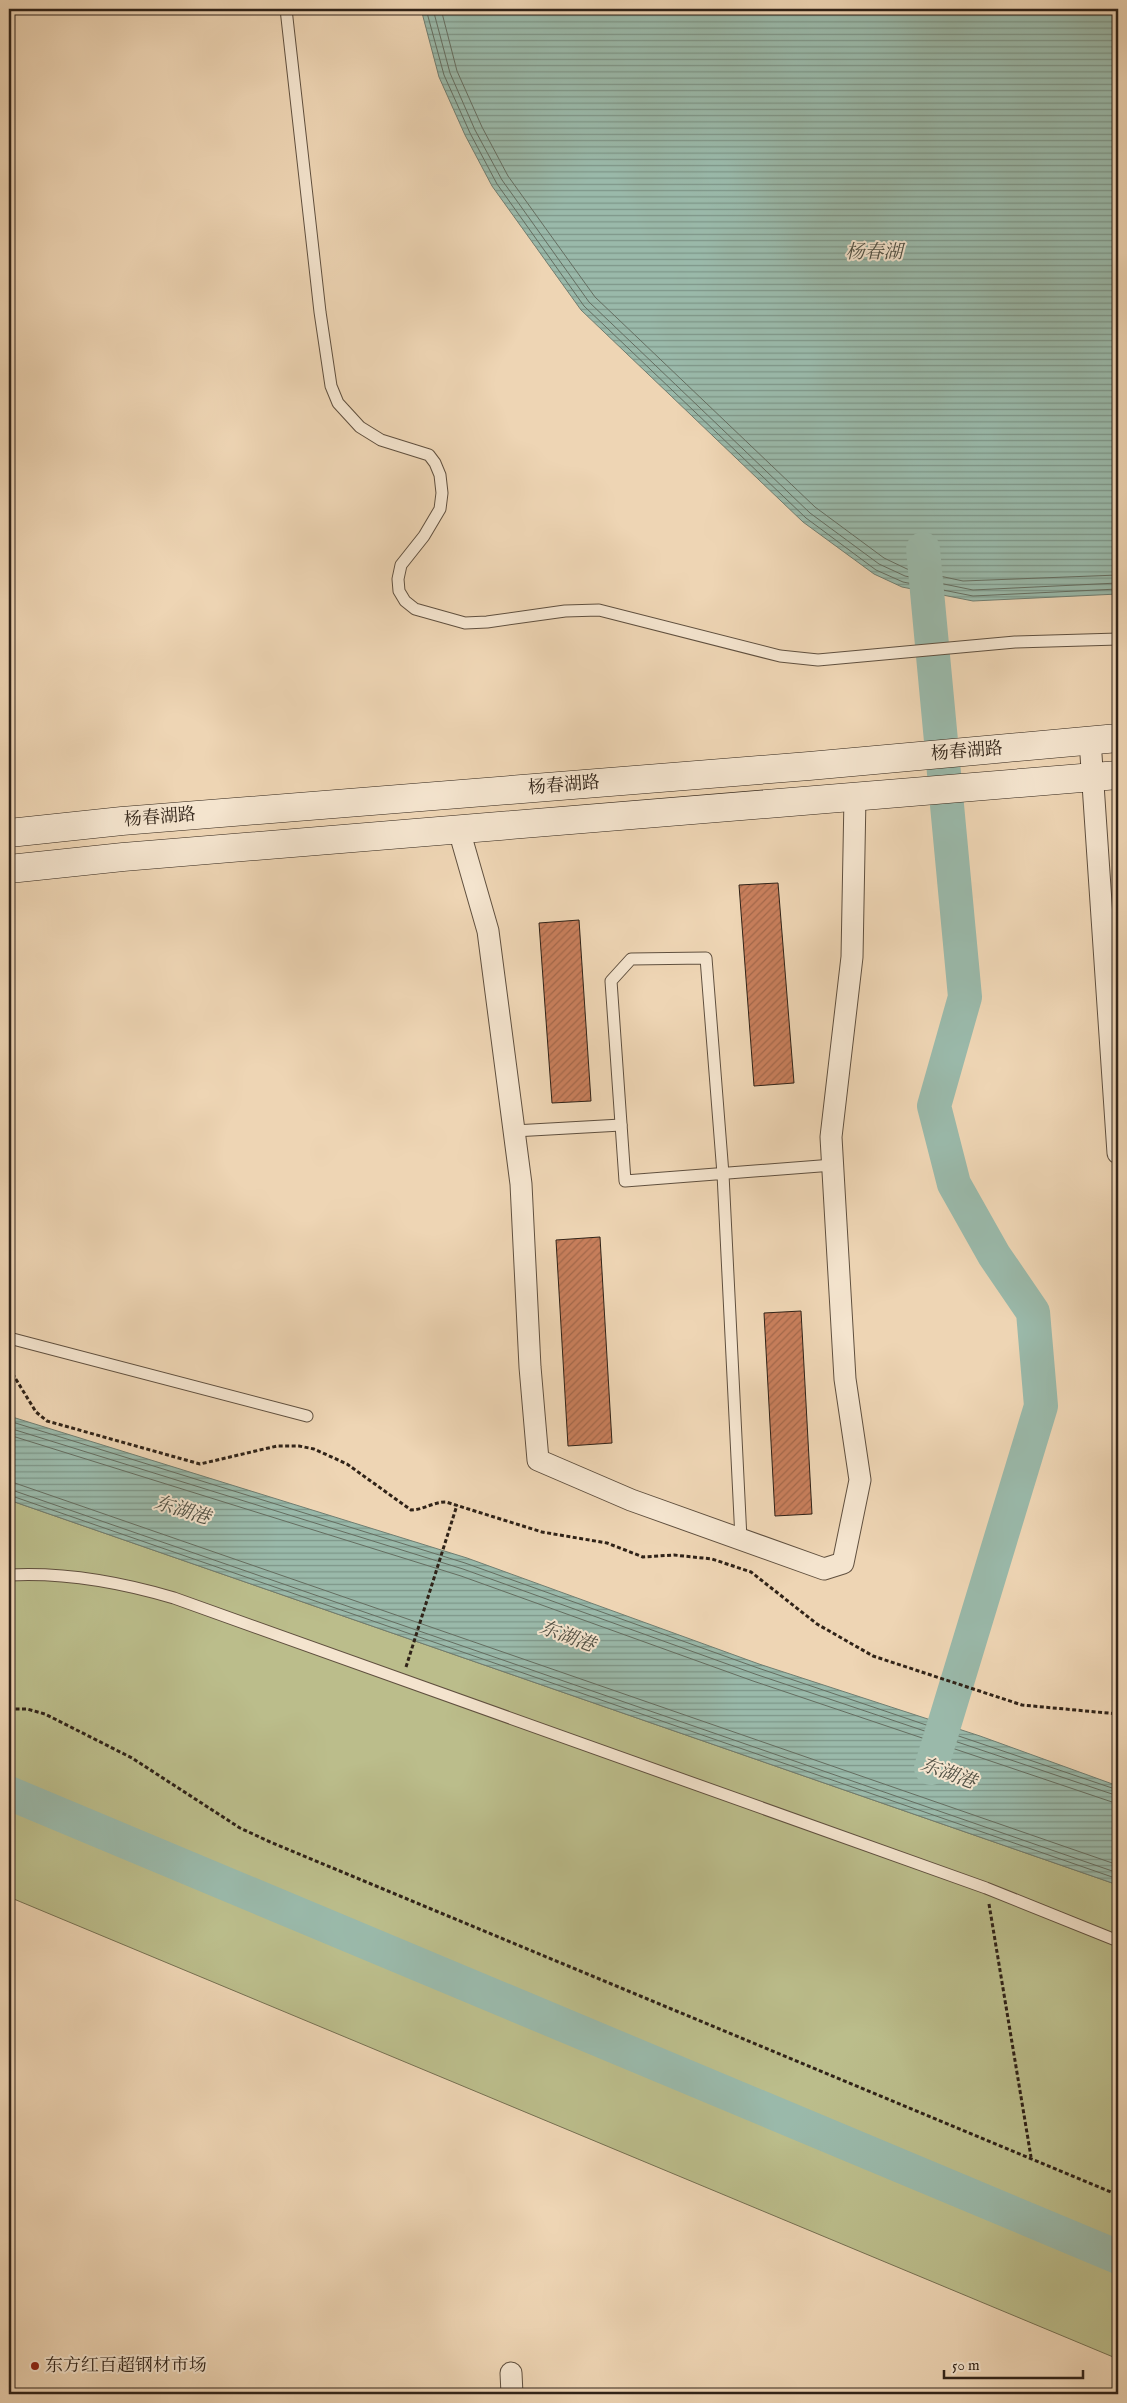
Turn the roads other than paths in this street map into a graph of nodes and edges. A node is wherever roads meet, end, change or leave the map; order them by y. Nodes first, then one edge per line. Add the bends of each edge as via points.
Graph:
1 (286, 9) edge
2 (1118, 639) edge
3 (1118, 738) edge
4 (1090, 740) junction
5 (1106, 776) edge
6 (867, 796) junction
7 (459, 830) junction
8 (9, 833) edge
9 (9, 868) edge
10 (621, 1125) junction
11 (514, 1131) junction
12 (1118, 1153) edge
13 (832, 1165) junction
14 (723, 1174) junction
15 (9, 1338) edge
16 (307, 1416) dead end
17 (741, 1539) junction
18 (9, 1575) edge
19 (1118, 1941) edge
20 (511, 2373) dead end
21 (512, 2394) edge

1 - 2 lane via 331,386 338,403 360,428 381,440 429,455 440,474 440,508 424,536 401,565 398,579 399,591 415,609 465,623 599,610 780,656 818,660 1015,642
3 - 4 main road, 杨春湖路
4 - 5 street
4 - 8 main road, 杨春湖路
5 - 6 main road, 杨春湖路
5 - 12 street
6 - 7 main road, 杨春湖路
6 - 13 street via 831,1137
7 - 9 main road, 杨春湖路
7 - 11 street via 488,931
10 - 11 lane
10 - 14 lane via 625,1181
10 - 14 lane via 611,980 631,959 706,958
11 - 17 street via 521,1184 538,1460 632,1500
13 - 14 lane
13 - 17 street via 845,1379 860,1480 843,1563 824,1568
14 - 17 lane
15 - 16 lane
18 - 19 lane via 64,1575 131,1585 174,1598 986,1888
20 - 21 street

